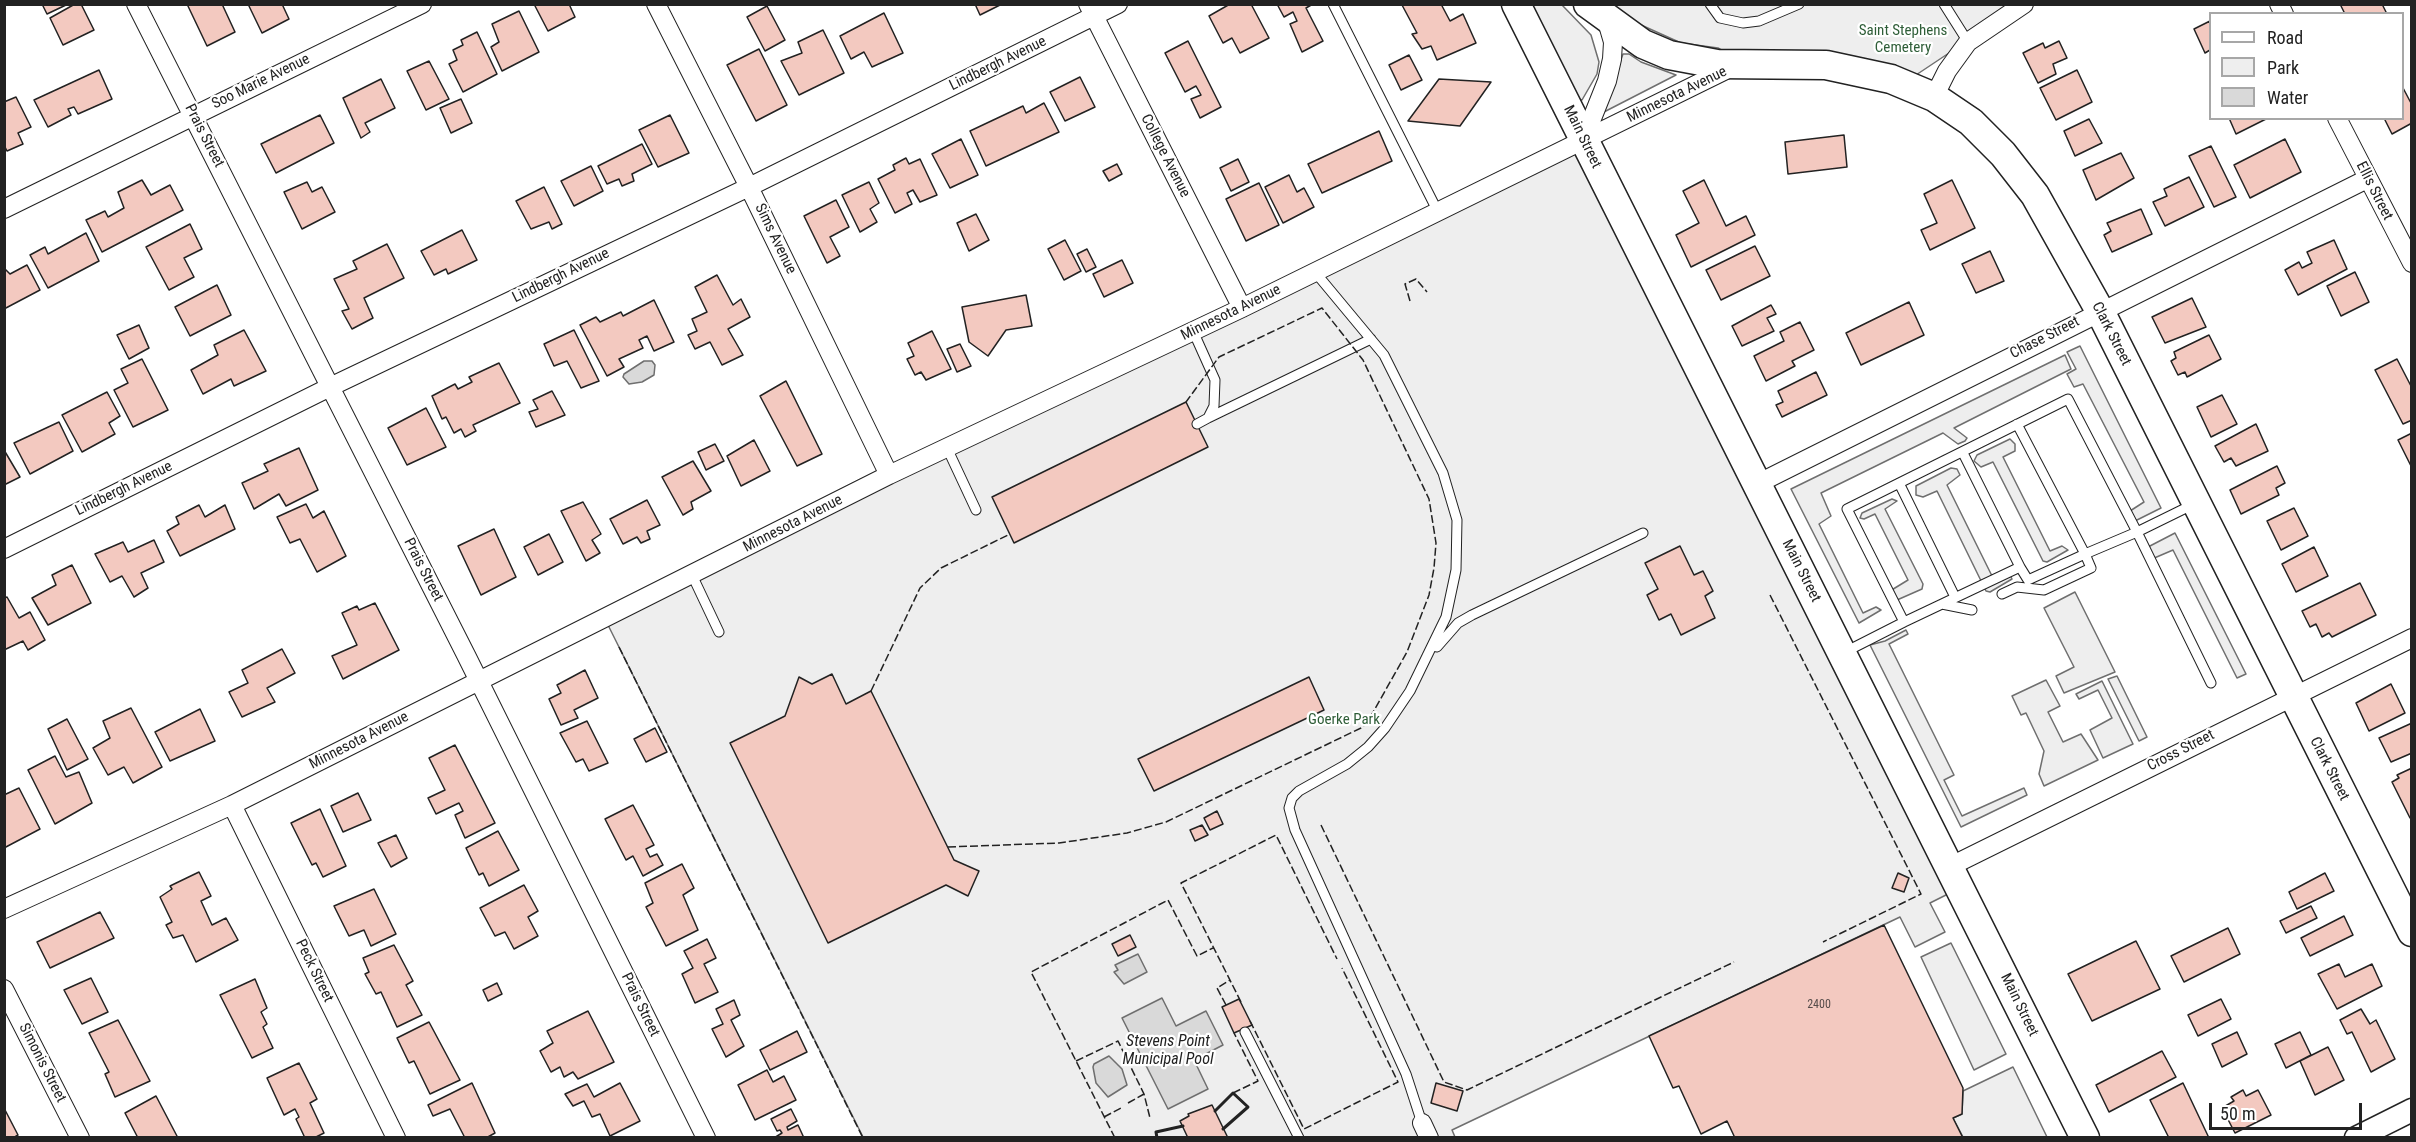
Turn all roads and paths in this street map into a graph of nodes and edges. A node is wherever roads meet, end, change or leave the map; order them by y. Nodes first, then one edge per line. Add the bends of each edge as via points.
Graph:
1 (136, 4) edge
2 (422, 4) edge
3 (656, 4) edge
4 (1118, 4) edge
5 (1333, 4) edge
6 (1516, 4) edge
7 (1710, 4) edge
8 (1799, 4) edge
9 (1944, 4) edge
10 (2024, 4) edge
11 (1091, 10) edge
12 (1597, 11) edge
13 (1968, 42) junction
14 (1738, 64) junction
15 (1934, 97) junction
16 (193, 116) junction
17 (2338, 120) edge
18 (1583, 141) junction
19 (2367, 179) junction
20 (749, 186) junction
21 (4, 209) edge
22 (1438, 212) junction
23 (2412, 263) edge
24 (1315, 272) junction
25 (1242, 308) junction
26 (2100, 311) junction
27 (1193, 331) junction
28 (1371, 339) junction
29 (330, 387) junction
30 (1208, 418) junction
31 (1197, 424) dead end
32 (2017, 424) junction
33 (947, 448) junction
34 (1963, 453) junction
35 (890, 475) junction
36 (1899, 483) junction
37 (1757, 484) junction
38 (2196, 503) junction
39 (976, 510) dead end
40 (2137, 532) junction
41 (1643, 533) dead end
42 (4, 549) edge
43 (2085, 554) junction
44 (2020, 567) junction
45 (692, 575) junction
46 (2002, 594) dead end
47 (1955, 597) junction
48 (1941, 604) junction
49 (1972, 610) dead end
50 (1904, 622) junction
51 (719, 632) dead end
52 (2412, 638) edge
53 (1843, 652) junction
54 (1422, 665) junction
55 (479, 681) junction
56 (2211, 683) dead end
57 (2292, 696) junction
58 (232, 805) junction
59 (1951, 866) junction
60 (4, 909) edge
61 (2412, 932) edge
62 (4, 989) edge
63 (1245, 1032) dead end
64 (2412, 1110) edge
65 (1425, 1130) edge
66 (80, 1137) edge
67 (396, 1137) edge
68 (706, 1137) edge
69 (1299, 1137) edge
70 (2085, 1137) edge
71 (2356, 1137) edge

1 - 16 street, Prais Street
2 - 16 street, Soo Marie Avenue
3 - 20 street, Sims Avenue
4 - 11 street, Lindbergh Avenue
5 - 22 lane
6 - 18 main road, Main Street
7 - 8 lane via 1720,18 1743,23 1760,21
9 - 13 lane
10 - 13 street
11 - 20 street, Lindbergh Avenue
11 - 25 street, College Avenue
12 - 14 main road, Clark Street via 1643,44 1669,55
12 - 18 street via 1613,42 1612,59
13 - 15 street
14 - 15 main road, Clark Street via 1826,65 1891,80
14 - 18 street, Minnesota Avenue
15 - 26 main road, Clark Street via 1971,122 2036,195
16 - 21 street, Soo Marie Avenue
16 - 29 street, Prais Street
17 - 19 street, Ellis Street
18 - 22 street, Minnesota Avenue
18 - 37 main road, Main Street
19 - 23 street, Ellis Street
19 - 26 street, Chase Street
20 - 29 street, Lindbergh Avenue
20 - 35 street, Sims Avenue
22 - 24 street, Minnesota Avenue
24 - 25 street, Minnesota Avenue
24 - 28 lane
25 - 27 street, Minnesota Avenue
26 - 37 street, Chase Street
26 - 38 main road, Clark Street
27 - 30 lane via 1215,380 1214,406
27 - 33 street, Minnesota Avenue
28 - 30 lane
28 - 54 lane via 1384,355 1430,443 1452,496 1457,520 1457,561 1446,617
29 - 42 street, Lindbergh Avenue
29 - 55 street, Prais Street
30 - 31 lane
32 - 34 lane
32 - 40 lane via 2068,399
32 - 43 lane
33 - 35 street, Minnesota Avenue
33 - 39 lane
34 - 36 lane
34 - 44 lane
35 - 45 street, Minnesota Avenue
36 - 47 lane
36 - 50 lane via 1847,509
37 - 53 main road, Main Street
38 - 40 lane
38 - 57 main road, Clark Street
40 - 43 lane
40 - 56 lane
41 - 54 lane via 1472,615 1447,633
43 - 44 lane via 2028,580
43 - 46 lane via 2091,568 2044,590 2017,587
44 - 47 lane
45 - 51 lane
45 - 55 street, Minnesota Avenue
47 - 48 lane
48 - 49 lane
48 - 50 lane
50 - 53 lane
52 - 57 street, Cross Street
53 - 59 main road, Main Street
54 - 65 lane via 1400,709 1368,747 1299,791 1290,808 1295,830 1406,1074
55 - 58 street, Minnesota Avenue
55 - 68 street, Prais Street
57 - 59 street, Cross Street
57 - 61 main road, Clark Street
58 - 60 street, Minnesota Avenue
58 - 67 street, Peck Street
59 - 70 main road, Main Street
62 - 66 street, Simonis Street
63 - 69 lane
64 - 71 street

